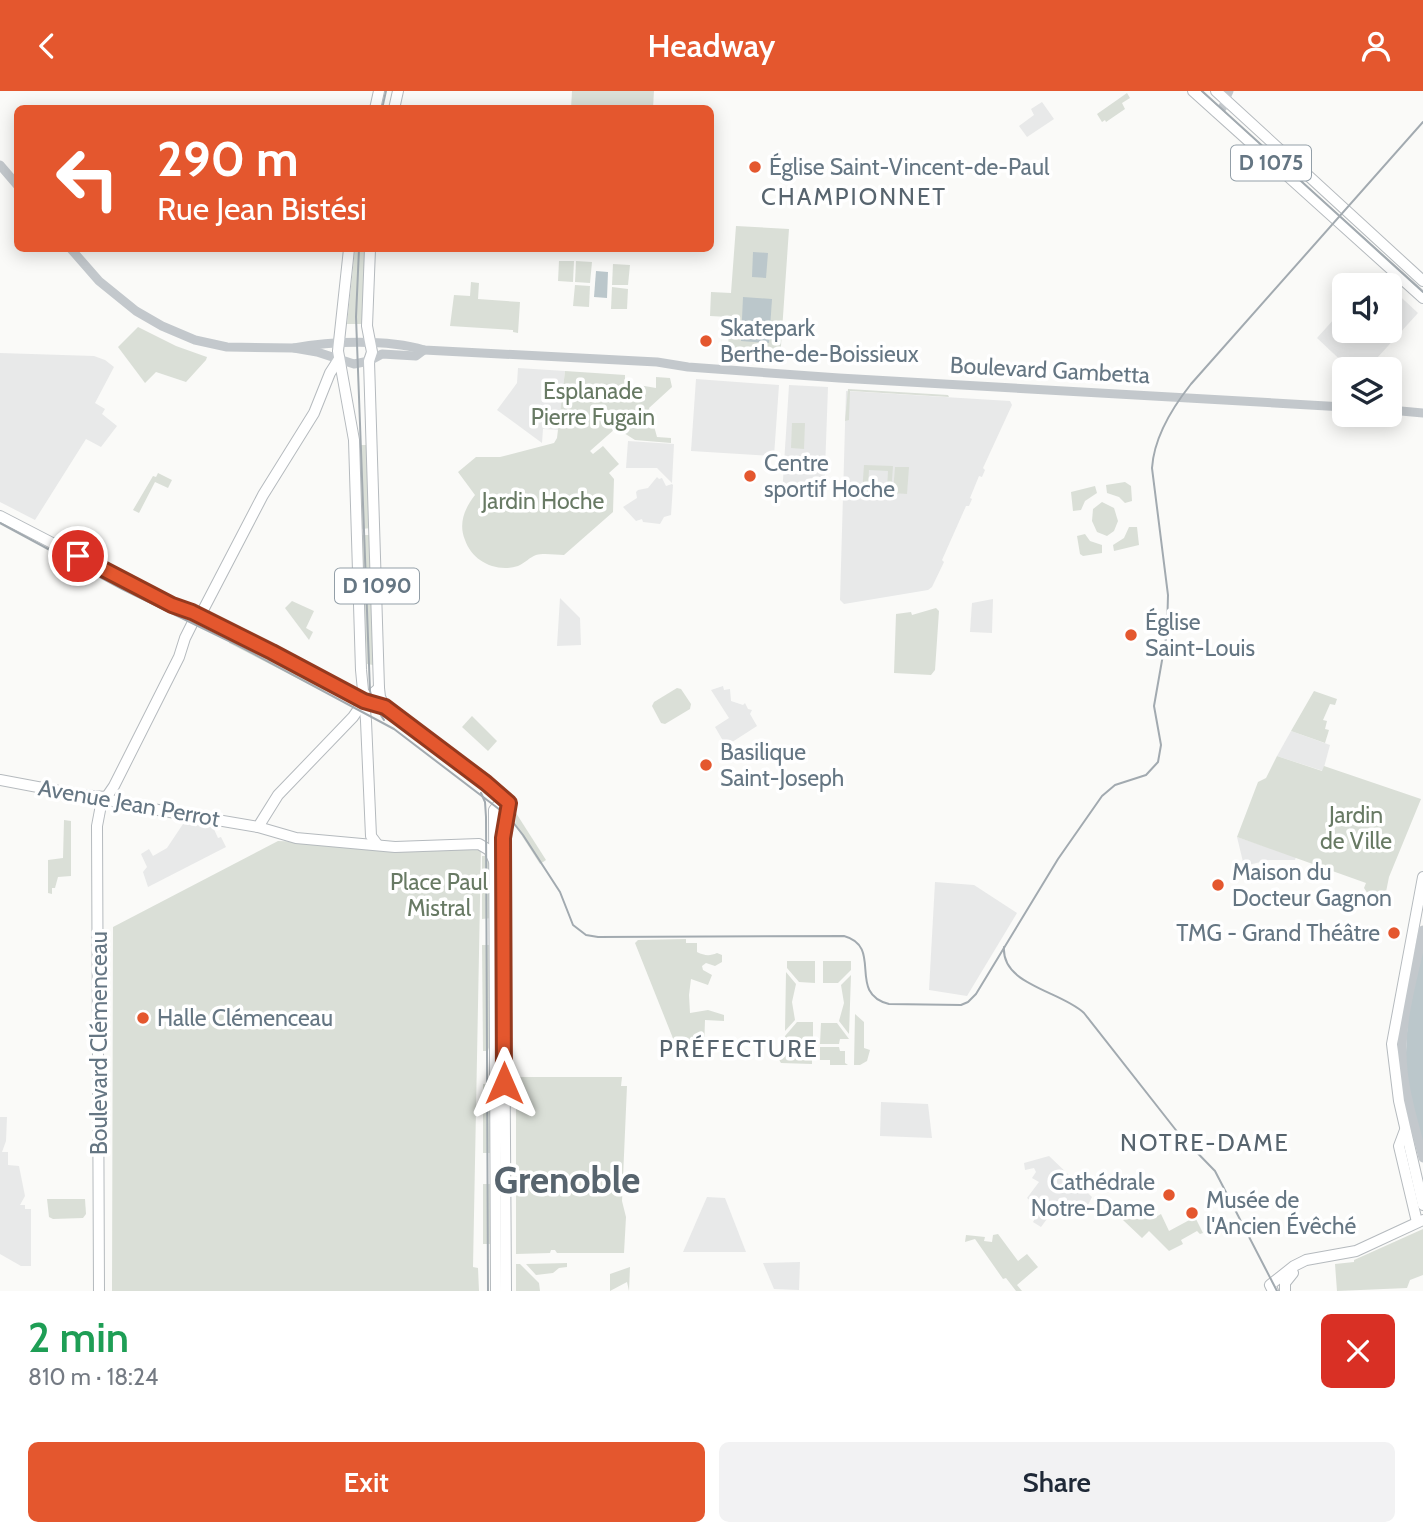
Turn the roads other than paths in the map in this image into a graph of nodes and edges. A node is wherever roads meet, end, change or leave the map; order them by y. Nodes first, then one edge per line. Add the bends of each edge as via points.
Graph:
1 (1193, 91) edge
2 (1223, 93) edge
3 (1215, 112) junction
4 (0, 165) edge
5 (14, 181) edge
6 (74, 252) edge
7 (349, 252) edge
8 (370, 252) edge
9 (1423, 281) edge
10 (1423, 298) edge
11 (341, 344) junction
12 (369, 344) junction
13 (294, 348) junction
14 (424, 350) junction
15 (339, 359) junction
16 (369, 361) junction
17 (1332, 406) edge
18 (1402, 411) edge
19 (1423, 413) edge
20 (0, 516) edge
21 (200, 616) junction
22 (379, 688) junction
23 (364, 701) junction
24 (385, 707) junction
25 (353, 717) junction
26 (366, 721) junction
27 (0, 780) edge
28 (86, 796) junction
29 (106, 797) junction
30 (506, 801) junction
31 (97, 826) junction
32 (258, 827) junction
33 (377, 844) junction
34 (494, 862) junction
35 (1423, 877) edge
36 (1423, 930) edge
37 (1405, 1130) junction
38 (1423, 1159) edge
39 (1423, 1205) edge
40 (1420, 1221) edge
41 (1301, 1262) junction
42 (1271, 1288) edge
43 (99, 1291) edge
44 (496, 1291) edge
45 (506, 1291) edge
46 (1285, 1291) edge

1 - 3 main road, D 1075
2 - 3 street via 1224,106
2 - 9 main road, D 1075
3 - 10 main road, D 1075
4 - 5 street
6 - 13 street via 99,281 162,326 227,347
7 - 11 main road, D 1090
8 - 12 main road, D 1090
11 - 12 street, Boulevard Gambetta
11 - 13 street, Boulevard Gambetta
11 - 15 main road, D 1090
12 - 14 street, Boulevard Gambetta
12 - 16 main road, D 1090
13 - 15 street, Boulevard Gambetta
14 - 16 street, Boulevard Gambetta via 416,356 383,354
14 - 17 street, Boulevard Gambetta
15 - 16 street, Boulevard Gambetta via 354,364
15 - 21 main road, Boulevard Clémenceau via 314,414 263,495
15 - 23 main road, D 1090 via 354,440
16 - 22 main road, D 1090
18 - 19 street
20 - 21 main road
21 - 23 main road
21 - 29 main road, Boulevard Clémenceau
22 - 23 main road
22 - 24 main road, D 1090
23 - 24 main road
23 - 25 main road
23 - 26 main road, D 1090
24 - 26 main road via 372,712
24 - 30 main road
25 - 26 main road
25 - 32 main road via 278,795
26 - 33 main road, D 1090 via 371,836
27 - 28 main road, Avenue Jean Perrot
28 - 29 main road, Avenue Jean Perrot
28 - 31 main road via 95,810
29 - 31 main road, Boulevard Clémenceau
29 - 32 main road, Avenue Jean Perrot via 117,803
30 - 34 main road via 494,810
30 - 45 main road
31 - 43 main road, Boulevard Clémenceau
32 - 33 main road via 296,838
33 - 34 main road via 479,844 489,850
34 - 44 main road
35 - 37 main road via 1392,1044
36 - 38 street via 1402,1052
37 - 39 main road
37 - 40 main road via 1399,1146
40 - 41 main road via 1356,1251
41 - 42 main road
41 - 46 main road via 1285,1283

